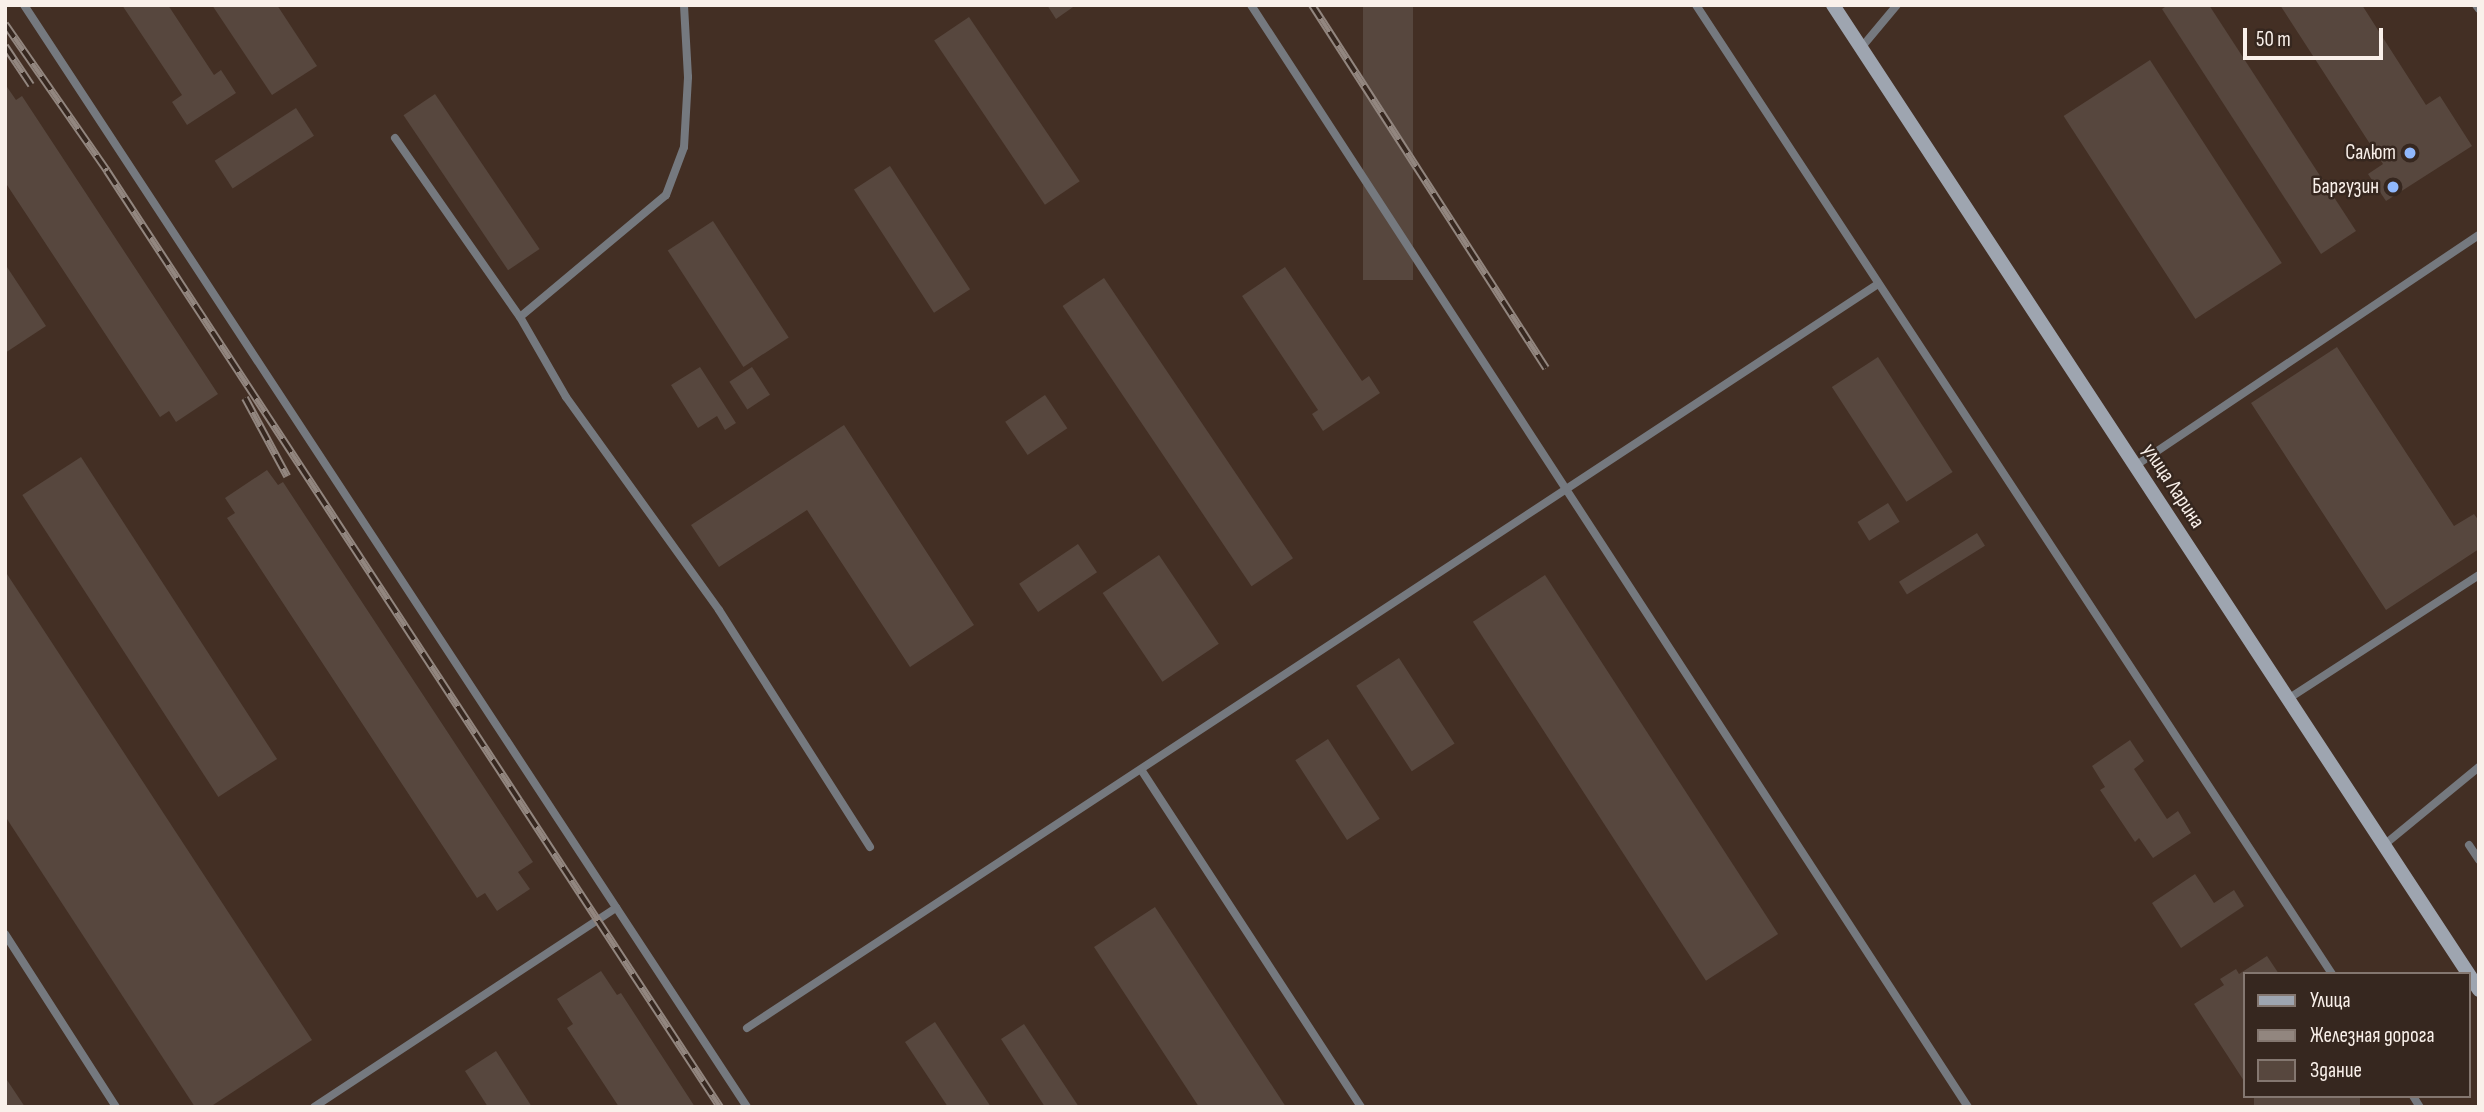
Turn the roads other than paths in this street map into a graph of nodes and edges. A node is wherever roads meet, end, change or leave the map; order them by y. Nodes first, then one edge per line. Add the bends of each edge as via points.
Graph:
1 (24, 5) edge
2 (684, 5) edge
3 (1251, 5) edge
4 (1696, 5) edge
5 (1833, 5) edge
6 (1897, 5) edge
7 (1861, 48) junction
8 (395, 138) dead end
9 (2479, 235) edge
10 (1878, 284) junction
11 (520, 317) junction
12 (2135, 466) junction
13 (1569, 490) junction
14 (2479, 575) edge
15 (2288, 699) junction
16 (2479, 767) edge
17 (1142, 771) junction
18 (2384, 845) junction
19 (2469, 845) dead end
20 (870, 847) dead end
21 (2479, 860) edge
22 (616, 908) junction
23 (5, 934) edge
24 (2331, 972) edge
25 (2467, 972) edge
26 (747, 1028) dead end
27 (116, 1107) edge
28 (314, 1107) edge
29 (747, 1107) edge
30 (1361, 1107) edge
31 (1968, 1107) edge

1 - 22 lane
2 - 11 lane via 688,77 684,147 666,195
3 - 13 lane
4 - 10 lane
5 - 7 street, улица Ларина
6 - 7 lane
7 - 12 street, улица Ларина
8 - 11 lane
9 - 12 lane
10 - 13 lane
10 - 24 lane
11 - 20 lane via 566,397 719,610
12 - 15 street, улица Ларина
13 - 17 lane
13 - 31 lane
14 - 15 lane
15 - 18 street, улица Ларина
16 - 18 lane
17 - 26 lane
17 - 30 lane
18 - 25 street, улица Ларина
19 - 21 lane
22 - 28 lane
22 - 29 lane
23 - 27 lane

